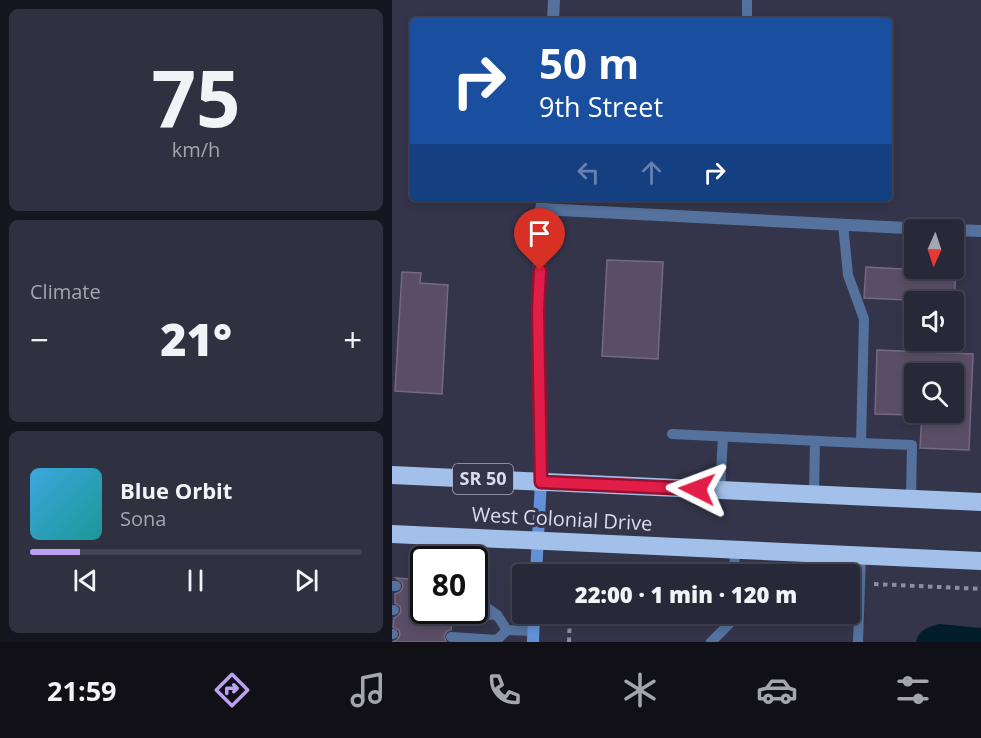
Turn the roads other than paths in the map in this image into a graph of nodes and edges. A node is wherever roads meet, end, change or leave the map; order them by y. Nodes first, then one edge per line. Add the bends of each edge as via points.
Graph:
1 (554, 0) edge
2 (747, 0) edge
3 (553, 18) edge
4 (747, 18) edge
5 (542, 204) edge
6 (843, 224) junction
7 (904, 228) edge
8 (964, 230) edge
9 (982, 231) edge
10 (672, 434) dead end
11 (723, 436) junction
12 (815, 441) junction
13 (861, 443) junction
14 (392, 475) edge
15 (541, 482) junction
16 (720, 490) junction
17 (814, 494) junction
18 (911, 498) junction
19 (982, 502) edge
20 (392, 534) edge
21 (463, 537) junction
22 (538, 540) junction
23 (463, 546) edge
24 (735, 550) junction
25 (861, 556) junction
26 (982, 561) edge
27 (537, 564) edge
28 (734, 564) edge
29 (488, 608) edge
30 (488, 615) edge
31 (497, 615) junction
32 (729, 624) edge
33 (507, 630) junction
34 (533, 636) edge
35 (450, 637) dead end
36 (711, 642) edge
37 (858, 642) edge

1 - 3 street
2 - 4 lane
5 - 6 street
5 - 15 street via 538,311
6 - 7 street
6 - 13 lane via 848,275 865,325
8 - 9 street
10 - 11 lane
11 - 12 lane
11 - 16 lane
12 - 13 lane
12 - 17 lane
13 - 18 lane via 912,445
14 - 15 highway, West Colonial Drive / SR 50
15 - 16 highway, West Colonial Drive / SR 50
15 - 22 street
16 - 17 highway, West Colonial Drive / SR 50
17 - 18 highway, West Colonial Drive / SR 50
18 - 19 highway, West Colonial Drive / SR 50
20 - 21 highway, West Colonial Drive
21 - 22 highway, West Colonial Drive
21 - 23 lane
22 - 24 highway, West Colonial Drive
22 - 27 street
24 - 25 highway, West Colonial Drive
24 - 28 lane
25 - 26 highway, West Colonial Drive
25 - 37 lane
29 - 31 lane
30 - 31 lane
31 - 33 lane
32 - 36 lane
33 - 34 lane
33 - 35 lane via 497,640

